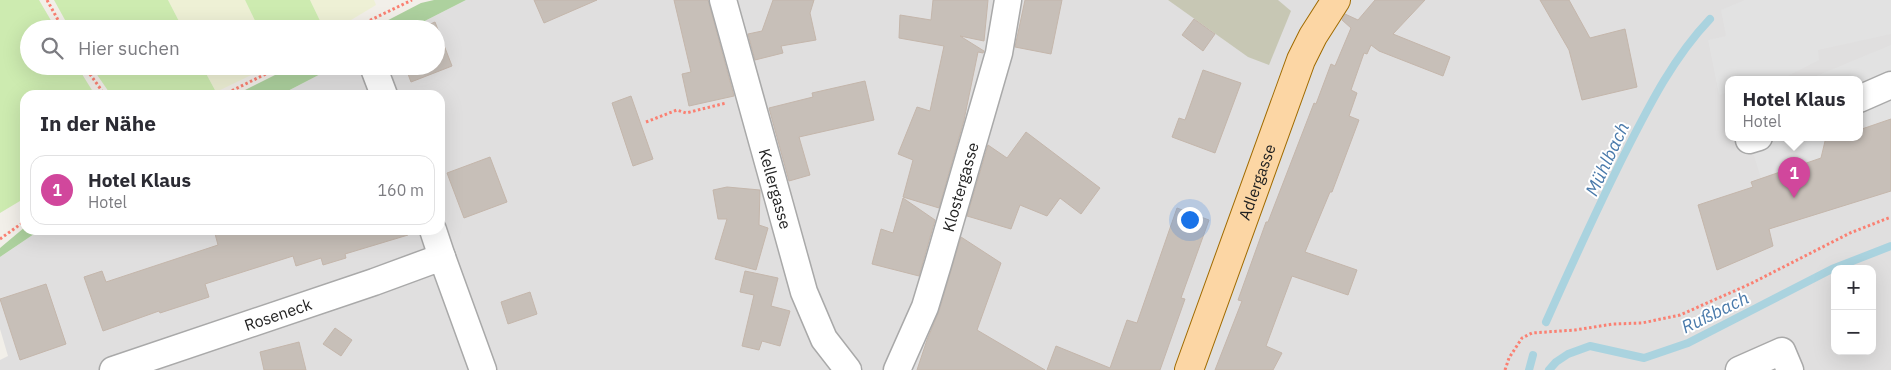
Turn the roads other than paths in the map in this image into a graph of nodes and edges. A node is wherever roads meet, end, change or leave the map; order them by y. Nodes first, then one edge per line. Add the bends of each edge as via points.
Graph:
1 (723, 0) edge
2 (1008, 0) edge
3 (1336, 0) edge
4 (376, 75) edge
5 (1891, 85) edge
6 (382, 90) edge
7 (1863, 97) edge
8 (435, 235) edge
9 (442, 257) junction
10 (113, 370) edge
11 (483, 370) edge
12 (848, 370) edge
13 (898, 370) edge
14 (1189, 370) edge
15 (1739, 370) edge
16 (1790, 370) edge

1 - 12 street, Kellergasse via 804,292 824,339
2 - 13 street, Klostergasse via 999,53 946,237 925,307
3 - 14 main road, Adlergasse via 1301,60
4 - 6 street
5 - 7 street
8 - 9 street
9 - 10 street, Roseneck
9 - 11 street
15 - 16 street via 1782,351

